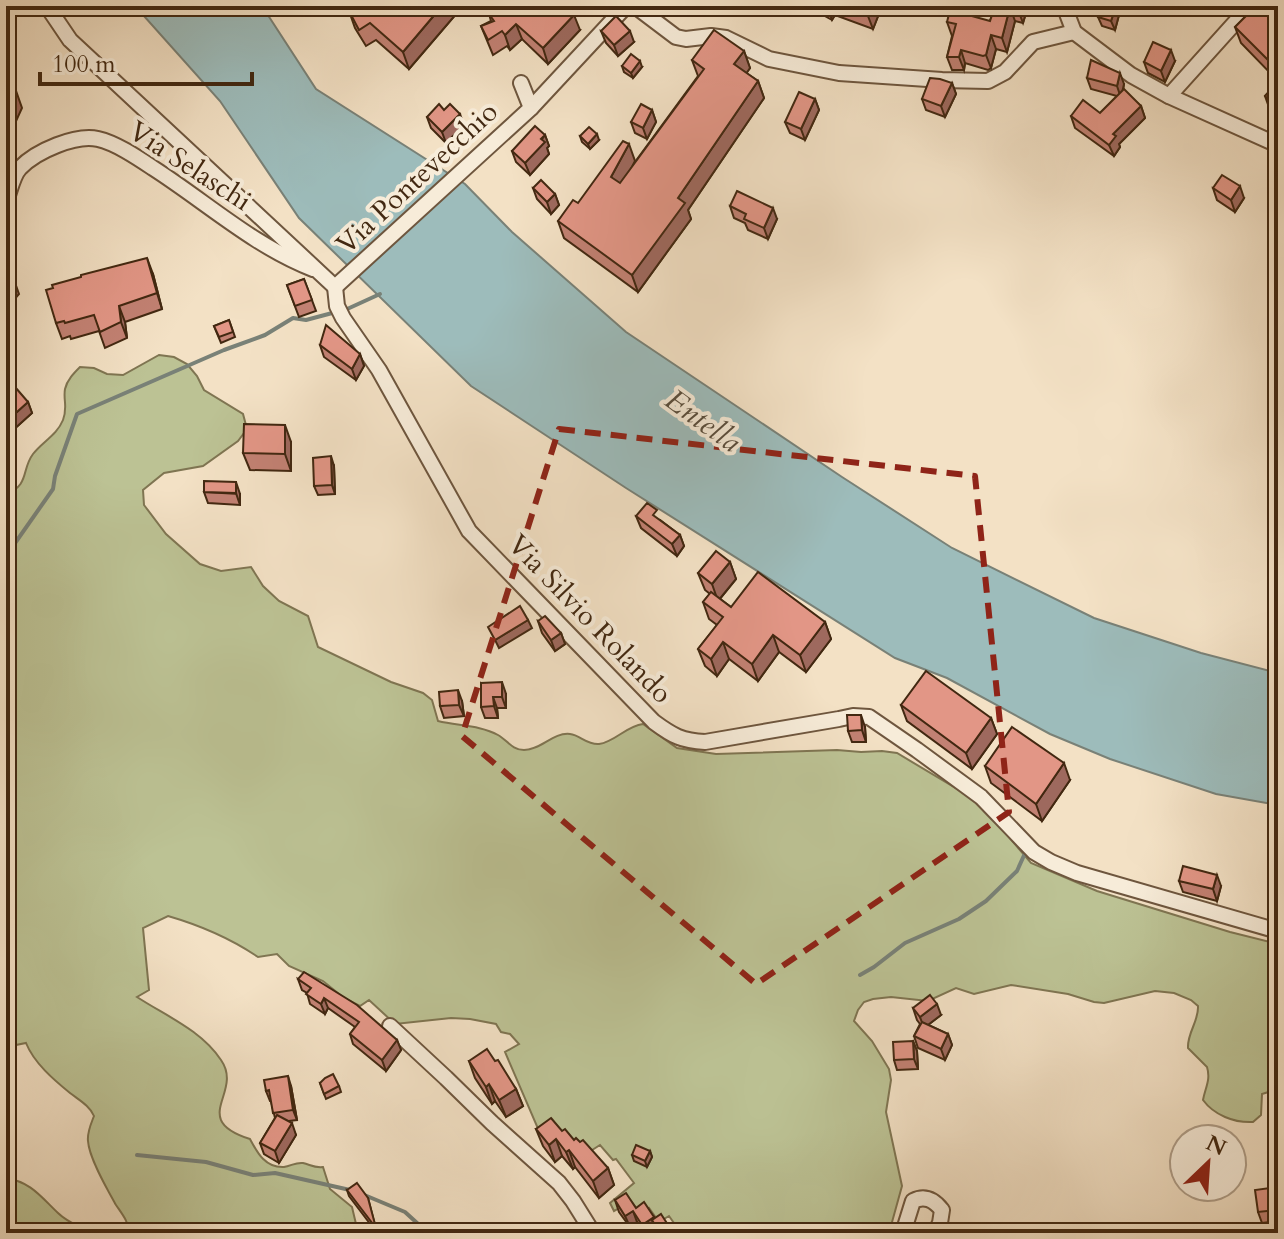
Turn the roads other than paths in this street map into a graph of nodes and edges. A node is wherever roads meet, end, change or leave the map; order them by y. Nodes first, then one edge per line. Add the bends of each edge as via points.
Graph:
1 (47, 6) edge
2 (626, 6) edge
3 (635, 6) edge
4 (1066, 6) edge
5 (1250, 6) edge
6 (1074, 32) junction
7 (521, 83) dead end
8 (1169, 96) junction
9 (529, 110) junction
10 (1278, 145) edge
11 (6, 201) edge
12 (319, 272) junction
13 (339, 285) junction
14 (1278, 931) edge
15 (390, 1026) dead end
16 (593, 1233) edge
17 (903, 1233) edge
18 (935, 1233) edge

1 - 12 street via 70,40
2 - 9 street, Via Pontevecchio
3 - 6 street via 676,37 726,38 769,59 839,73 942,80 988,81 1005,72 1033,42
4 - 6 street
5 - 8 street
6 - 8 street
7 - 9 street
8 - 10 street
9 - 13 street, Via Pontevecchio
11 - 12 street, Via Selaschi via 18,169 43,150 83,138 100,139 170,179 260,244
12 - 13 street
13 - 14 street, Via Silvio Rolando via 337,306 343,318 379,370 469,531 673,736 705,742 869,717 981,797 1034,852 1051,862
15 - 16 street via 559,1183
17 - 18 street via 913,1201 920,1197 935,1201 942,1210

